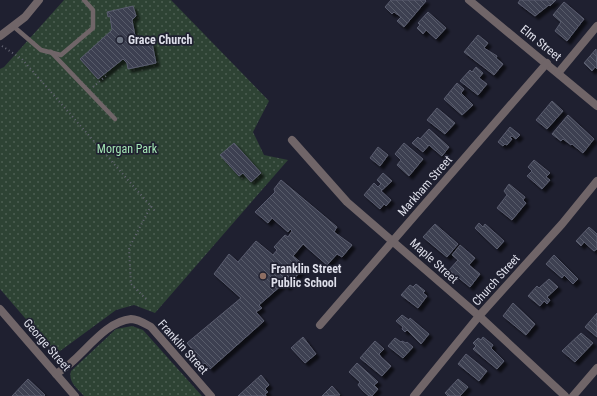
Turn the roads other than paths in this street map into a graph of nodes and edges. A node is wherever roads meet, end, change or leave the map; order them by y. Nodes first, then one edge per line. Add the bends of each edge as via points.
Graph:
1 (39, 0) edge
2 (84, 0) edge
3 (469, 0) edge
4 (13, 26) junction
5 (597, 26) edge
6 (0, 36) edge
7 (51, 52) junction
8 (547, 63) junction
9 (559, 72) junction
10 (597, 106) edge
11 (115, 119) dead end
12 (292, 140) dead end
13 (597, 181) edge
14 (393, 241) junction
15 (0, 309) edge
16 (479, 316) junction
17 (320, 325) dead end
18 (597, 368) edge
19 (56, 374) junction
20 (75, 396) edge
21 (211, 396) edge
22 (414, 396) edge
23 (565, 396) edge
24 (573, 396) edge

1 - 4 street via 25,17
2 - 7 lane via 93,10 93,28 61,55
3 - 8 street, Elm Street
4 - 6 street
4 - 7 lane via 42,50
5 - 9 street
7 - 11 lane
8 - 9 street, Elm Street
8 - 14 street, Markham Street
9 - 10 street, Elm Street
12 - 14 street, Maple Street via 347,202
13 - 16 street, Church Street
14 - 16 street, Maple Street
14 - 17 street, Markham Street
15 - 19 street, George Street
16 - 22 street, Church Street
16 - 23 street, Maple Street
18 - 24 street
19 - 20 street, George Street
19 - 21 street, Franklin Street via 106,330 120,322 139,320 151,327

